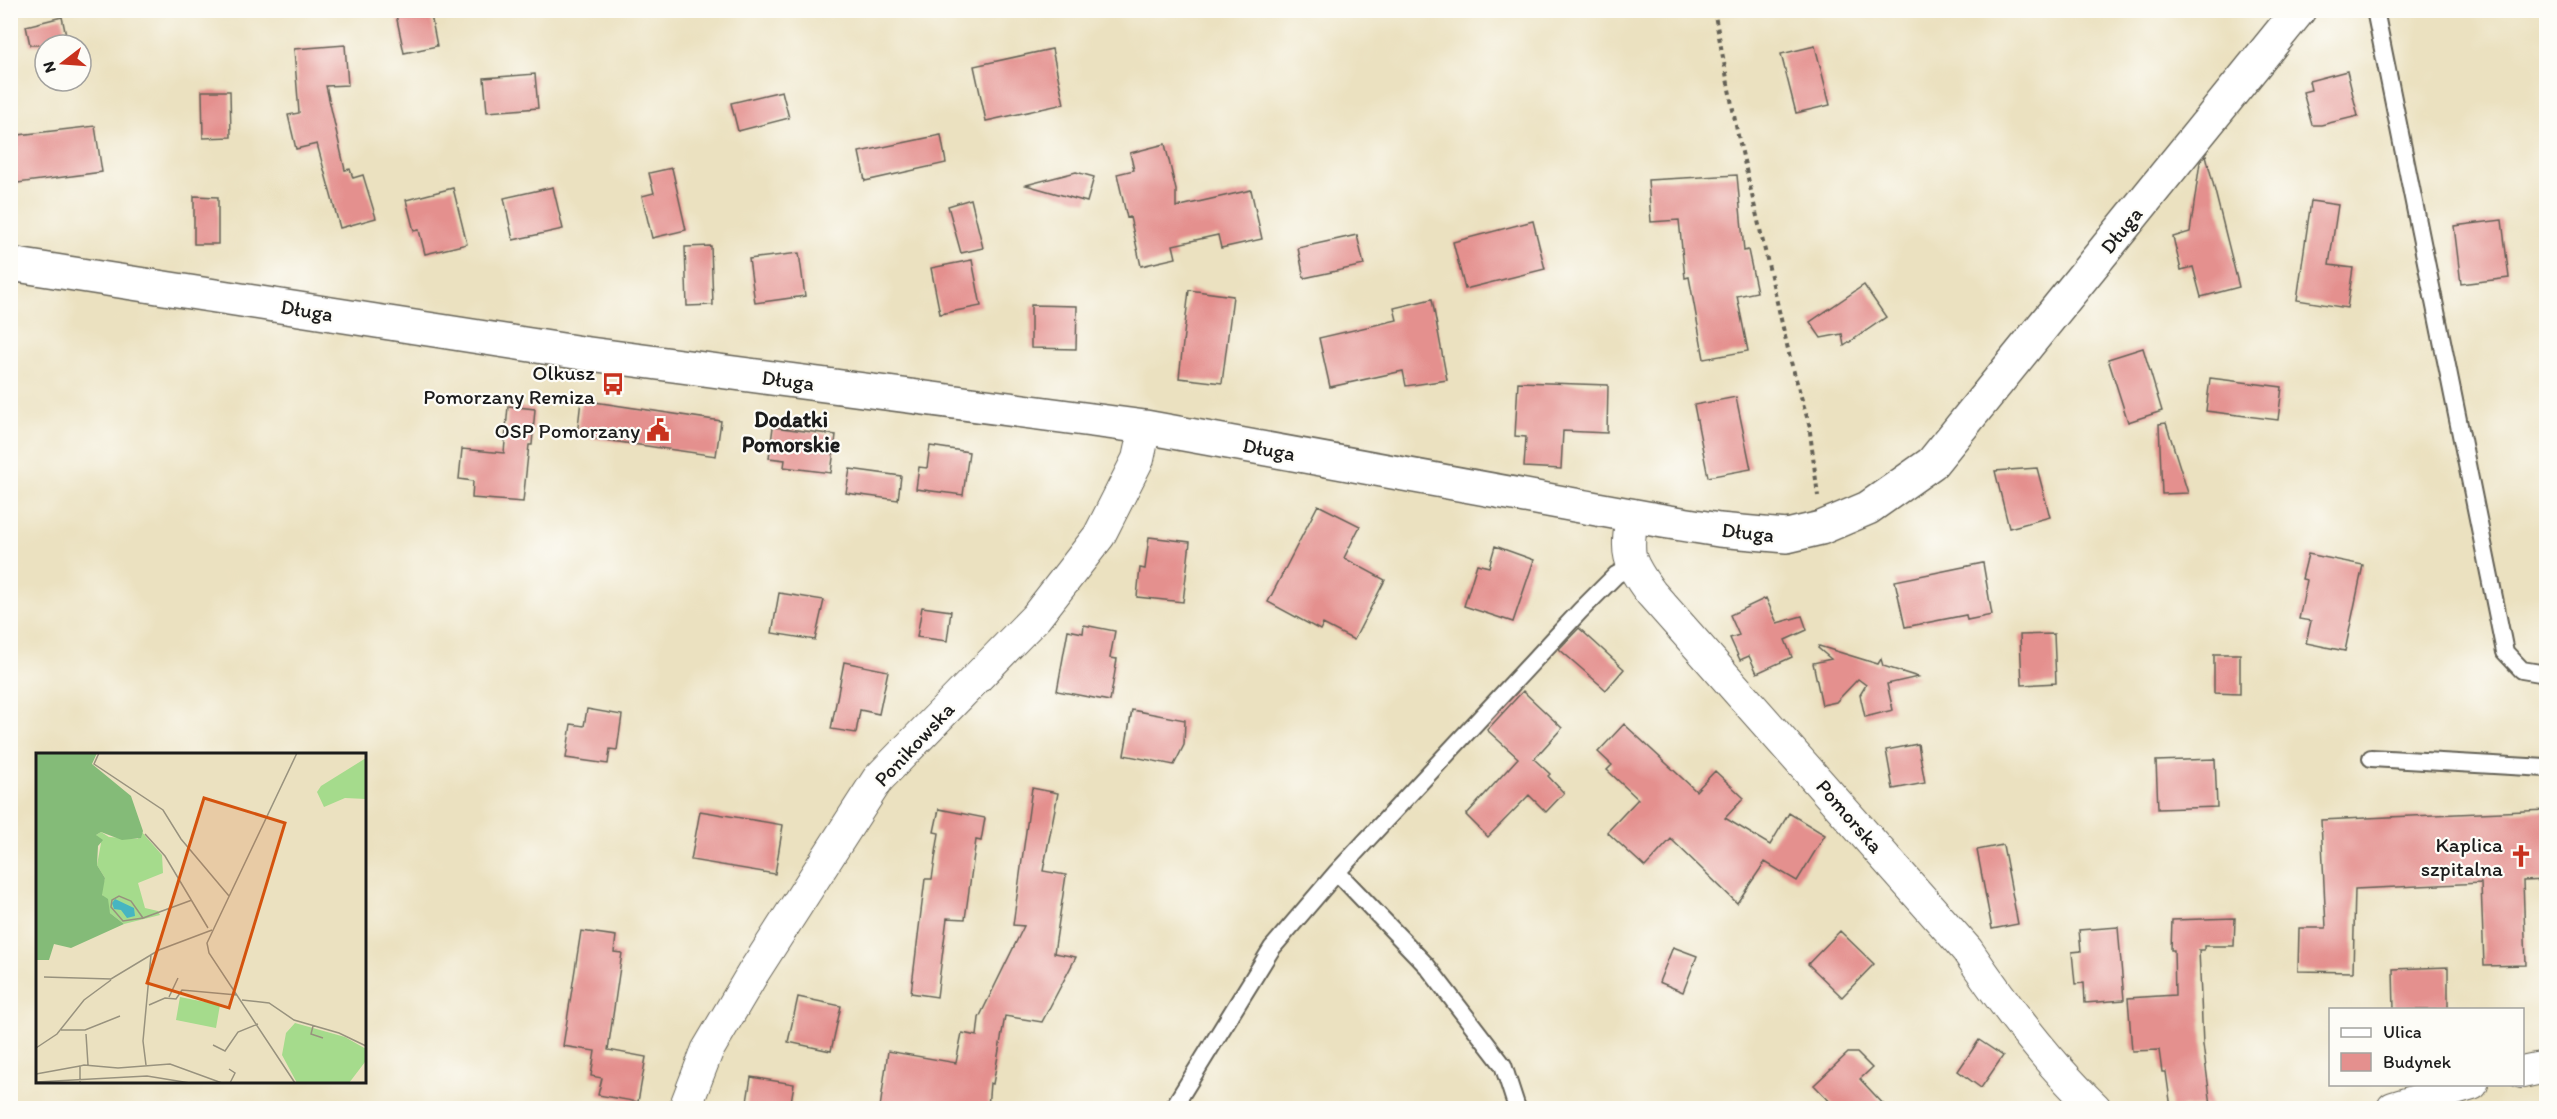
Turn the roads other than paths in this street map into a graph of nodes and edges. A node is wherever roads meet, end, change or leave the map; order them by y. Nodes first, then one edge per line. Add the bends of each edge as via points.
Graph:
1 (2299, 10) edge
2 (2374, 10) edge
3 (10, 264) edge
4 (1145, 427) junction
5 (1632, 515) junction
6 (1632, 566) junction
7 (2547, 674) edge
8 (2371, 758) dead end
9 (2547, 768) edge
10 (1337, 872) junction
11 (2547, 1067) edge
12 (2524, 1072) edge
13 (2465, 1086) edge
14 (685, 1108) edge
15 (1173, 1108) edge
16 (1517, 1108) edge
17 (2095, 1108) edge
18 (2393, 1108) edge

1 - 5 street, Długa via 1932,463 1868,508 1821,528 1786,536 1719,530
2 - 7 lane via 2505,652 2522,670
3 - 4 street, Długa via 582,353
4 - 5 street, Długa
4 - 14 street, Ponikowska via 1138,459 1099,536 1036,617 878,779 712,1042
5 - 6 street via 1627,545
6 - 10 lane via 1616,575 1580,611
6 - 17 street, Pomorska via 1967,950 2043,1053
8 - 9 lane
10 - 15 lane via 1272,948
10 - 16 lane via 1427,966 1503,1065
11 - 12 street
13 - 18 street

